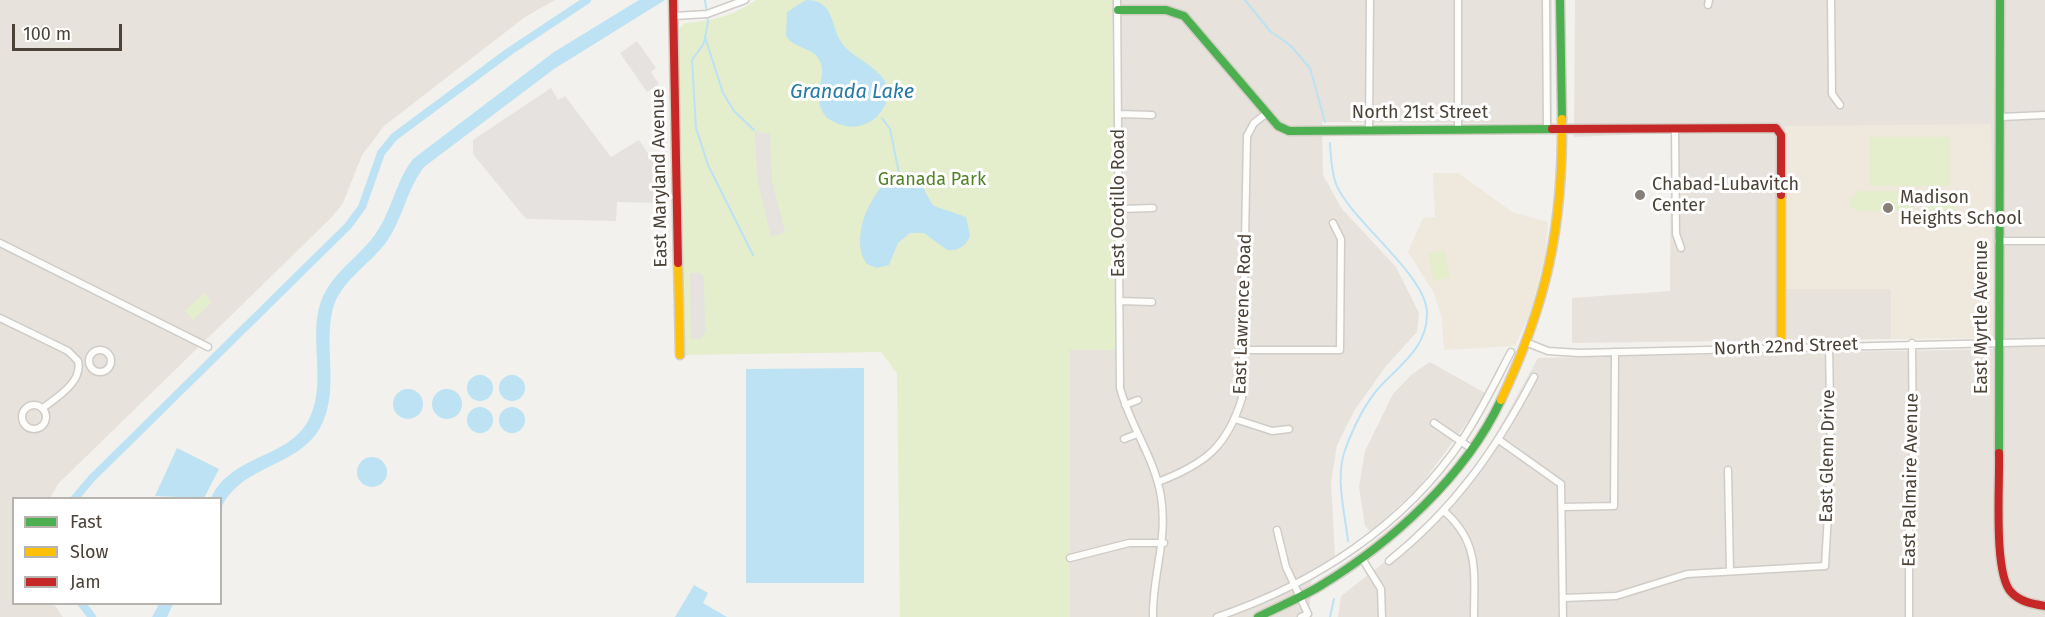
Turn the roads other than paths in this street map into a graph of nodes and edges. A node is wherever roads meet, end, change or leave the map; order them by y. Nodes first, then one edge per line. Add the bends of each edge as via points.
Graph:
1 (673, 0) edge
2 (746, 0) edge
3 (1118, 0) edge
4 (1370, 0) edge
5 (1458, 0) edge
6 (1546, 0) edge
7 (1560, 0) edge
8 (1831, 0) edge
9 (2000, 0) edge
10 (1118, 10) junction
11 (674, 16) junction
12 (1840, 105) dead end
13 (1267, 113) junction
14 (1119, 114) junction
15 (1152, 115) dead end
16 (2045, 115) edge
17 (2001, 117) junction
18 (1458, 129) junction
19 (1547, 129) junction
20 (1561, 129) junction
21 (1675, 129) junction
22 (1369, 130) junction
23 (1119, 208) junction
24 (1153, 208) dead end
25 (1333, 223) dead end
26 (1998, 241) junction
27 (2045, 242) edge
28 (0, 243) edge
29 (1681, 248) dead end
30 (1119, 301) junction
31 (1152, 302) dead end
32 (1341, 310) junction
33 (1349, 310) dead end
34 (0, 318) edge
35 (1998, 342) junction
36 (2045, 342) edge
37 (1528, 343) junction
38 (1912, 343) junction
39 (1828, 345) junction
40 (207, 347) dead end
41 (1781, 347) junction
42 (1244, 350) junction
43 (1511, 352) dead end
44 (1615, 352) junction
45 (680, 355) dead end
46 (89, 364) dead end
47 (79, 366) junction
48 (1534, 377) dead end
49 (1138, 400) dead end
50 (1125, 405) junction
51 (43, 408) junction
52 (1235, 419) junction
53 (1434, 423) dead end
54 (1289, 429) dead end
55 (1137, 434) junction
56 (1124, 439) dead end
57 (1499, 440) junction
58 (1461, 442) junction
59 (1472, 449) junction
60 (1728, 470) dead end
61 (1158, 482) junction
62 (1563, 507) junction
63 (1445, 512) junction
64 (1277, 530) dead end
65 (1164, 543) junction
66 (1070, 558) dead end
67 (1364, 560) junction
68 (1389, 561) dead end
69 (1730, 571) junction
70 (1294, 585) junction
71 (1302, 598) junction
72 (1563, 598) junction
73 (2045, 606) edge
74 (1154, 617) edge
75 (1218, 617) edge
76 (1258, 617) edge
77 (1301, 617) edge
78 (1382, 617) edge
79 (1474, 617) edge
80 (1563, 617) edge
81 (1909, 617) edge

1 - 11 street, East Maryland Avenue
2 - 11 street via 706,14
3 - 10 street, East Ocotillo Road
4 - 22 street
5 - 18 street
6 - 19 street
7 - 20 street
8 - 12 street via 1832,94
9 - 17 street, East Myrtle Avenue
10 - 13 street, North 21st Street via 1166,10 1184,16
10 - 14 street, East Ocotillo Road
11 - 45 street, East Maryland Avenue
13 - 22 street, North 21st Street via 1278,126 1289,131
13 - 42 street, East Lawrence Road via 1254,123 1247,136
14 - 15 street
14 - 23 street, East Ocotillo Road
16 - 17 street
17 - 26 street, East Myrtle Avenue
18 - 19 street, North 21st Street
18 - 22 street, North 21st Street
19 - 20 street, North 21st Street
20 - 21 street, North 21st Street
20 - 37 street via 1554,242 1541,305
21 - 29 street via 1676,234
21 - 41 street, North 21st Street via 1776,128 1780,135
23 - 24 street
23 - 30 street, East Ocotillo Road
25 - 32 street via 1341,239
26 - 27 street
26 - 35 street, East Myrtle Avenue
28 - 40 street
30 - 31 street
30 - 50 street, East Ocotillo Road via 1120,388
32 - 33 street
32 - 42 street via 1340,350
34 - 47 street via 68,351
35 - 36 street, North 22nd Street
35 - 38 street, North 22nd Street
35 - 73 street, East Myrtle Avenue via 2001,577 2012,595
37 - 44 street, North 22nd Street via 1548,351
37 - 59 street via 1499,405
38 - 39 street, North 22nd Street
38 - 81 street, East Palmaire Avenue
39 - 41 street, North 22nd Street
39 - 69 street, East Glenn Drive via 1831,463 1825,566
41 - 44 street, North 22nd Street
42 - 52 street, East Lawrence Road via 1244,385
43 - 58 street
44 - 62 street via 1614,506
46 - 47 street
47 - 51 street via 73,382
48 - 57 street
49 - 50 street
50 - 55 street, East Ocotillo Road
51 - 51 street via 25,408 24,424 33,429 43,425
52 - 54 street via 1272,431
52 - 61 street, East Lawrence Road via 1208,457 1190,470
53 - 58 street
55 - 56 street
55 - 61 street, East Ocotillo Road
57 - 62 street via 1557,479
57 - 63 street
58 - 59 street
58 - 70 street via 1420,491 1377,532
59 - 67 street via 1425,506
60 - 69 street
61 - 65 street, East Ocotillo Road
62 - 72 street
63 - 68 street
63 - 79 street via 1460,525 1470,545
64 - 70 street
65 - 66 street via 1129,543
65 - 74 street, East Ocotillo Road
67 - 71 street
67 - 78 street via 1381,589
69 - 72 street via 1687,574 1616,596
70 - 71 street
70 - 75 street
71 - 76 street
71 - 77 street via 1308,614
72 - 80 street

